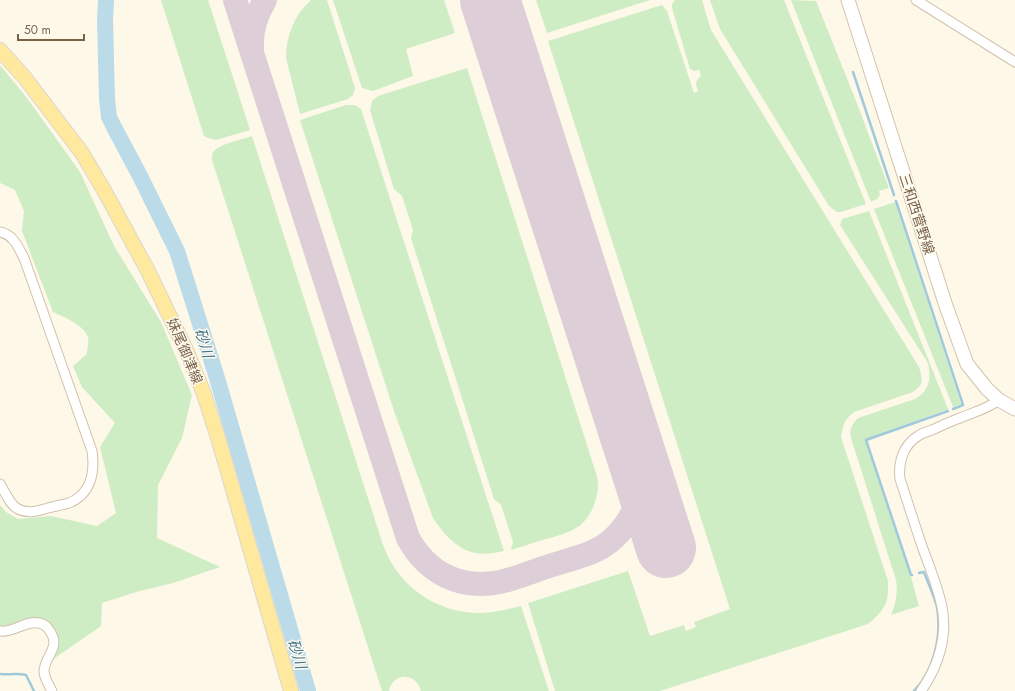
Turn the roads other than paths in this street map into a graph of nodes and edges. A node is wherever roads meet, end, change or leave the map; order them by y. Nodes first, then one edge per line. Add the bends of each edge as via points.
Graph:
1 (848, 0) edge
2 (916, 0) edge
3 (0, 50) edge
4 (1015, 62) edge
5 (0, 232) edge
6 (1000, 400) junction
7 (1015, 409) edge
8 (0, 484) edge
9 (0, 631) edge
10 (52, 691) edge
11 (291, 691) edge
12 (921, 691) edge

1 - 6 main road, 三和西菅野線 via 967,364 987,389
2 - 4 street
3 - 11 main road, 妹尾御津線 via 25,78 82,153 148,271 184,345 204,394 219,441
5 - 8 street via 10,236 24,258 92,451 94,464 89,483 80,495 69,503 34,512 17,508 12,504
6 - 7 main road, 三和西菅野線
6 - 12 street via 990,407 918,436 904,450 901,459 900,479 943,614 944,633 939,656
9 - 10 street via 9,631 31,623 46,626 54,638 52,652 44,671

